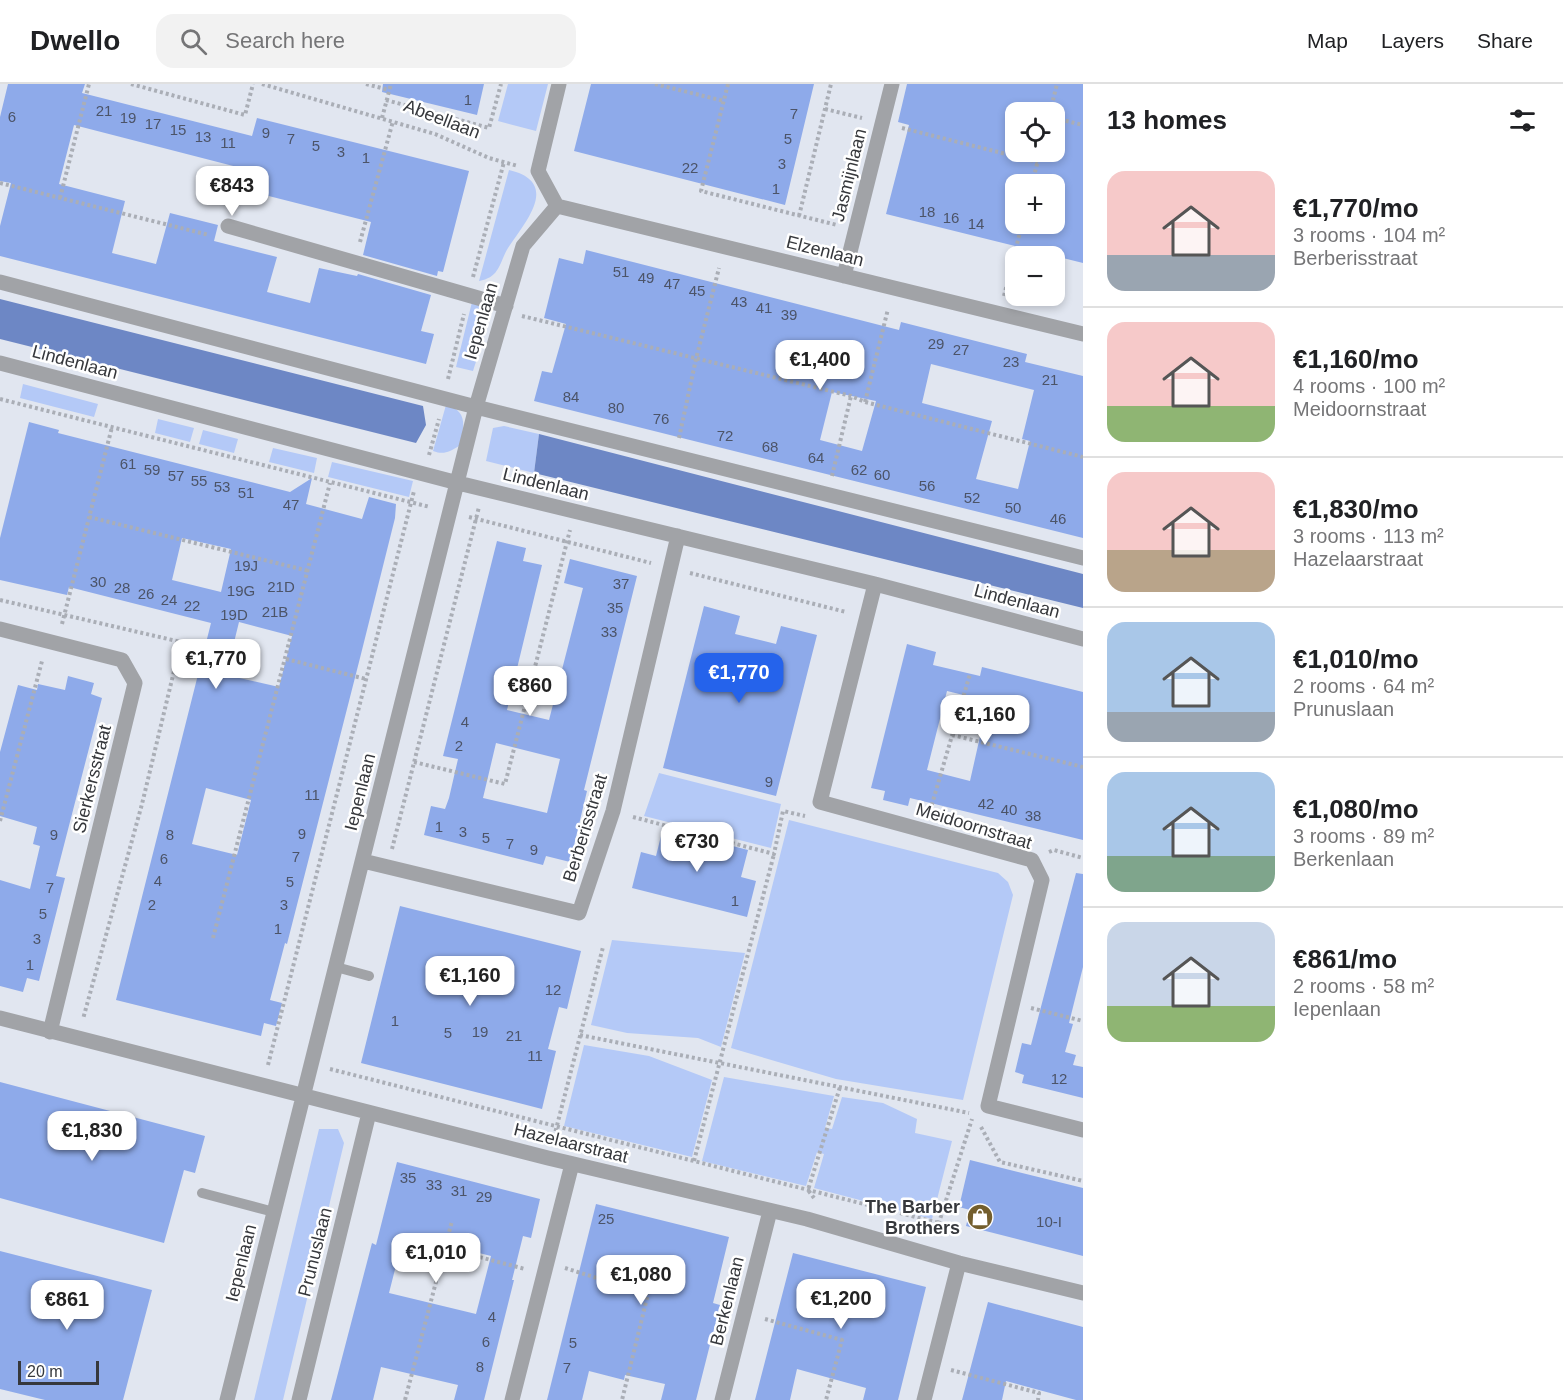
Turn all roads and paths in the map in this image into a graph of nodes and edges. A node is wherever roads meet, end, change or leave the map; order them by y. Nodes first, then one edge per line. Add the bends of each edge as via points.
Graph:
1 (89, 84) edge
2 (131, 84) edge
3 (253, 84) edge
4 (263, 84) edge
5 (366, 84) edge
6 (391, 84) edge
7 (501, 84) edge
8 (559, 84) edge
9 (655, 84) edge
10 (728, 84) edge
11 (831, 84) edge
12 (892, 84) edge
13 (1057, 84) edge
14 (389, 90) junction
15 (386, 100) junction
16 (724, 101) junction
17 (1052, 102) edge
18 (825, 109) junction
19 (381, 118) junction
20 (393, 121) junction
21 (1065, 121) edge
22 (882, 123) junction
23 (1083, 125) edge
24 (1005, 154) edge
25 (1038, 162) edge
26 (538, 171) junction
27 (1035, 174) edge
28 (0, 183) edge
29 (60, 198) junction
30 (557, 206) junction
31 (799, 216) junction
32 (228, 226) joint
33 (856, 229) junction
34 (1020, 234) edge
35 (725, 246) junction
36 (355, 263) junction
37 (844, 276) junction
38 (0, 282) edge
39 (894, 287) junction
40 (506, 309) junction
41 (1000, 314) junction
42 (1083, 334) edge
43 (696, 359) junction
44 (0, 363) edge
45 (851, 396) junction
46 (866, 402) junction
47 (476, 407) junction
48 (112, 427) dead end
49 (675, 456) junction
50 (1083, 457) edge
51 (419, 472) junction
52 (330, 483) dead end
53 (458, 483) junction
54 (484, 489) junction
55 (828, 495) junction
56 (575, 511) junction
57 (89, 517) junction
58 (678, 536) junction
59 (1083, 558) edge
60 (309, 571) junction
61 (875, 584) junction
62 (0, 629) edge
63 (1083, 639) edge
64 (52, 642) junction
65 (286, 659) junction
66 (970, 674) dead end
67 (366, 679) junction
68 (952, 735) junction
69 (414, 762) junction
70 (1083, 767) edge
71 (820, 802) junction
72 (613, 811) junction
73 (0, 821) edge
74 (924, 831) junction
75 (774, 854) junction
76 (1083, 858) edge
77 (1032, 860) junction
78 (363, 861) junction
79 (388, 867) junction
80 (213, 938) dead end
81 (603, 947) dead end
82 (336, 968) junction
83 (369, 975) dead end
84 (1011, 1003) junction
85 (0, 1018) edge
86 (1083, 1021) edge
87 (50, 1032) junction
88 (580, 1035) junction
89 (721, 1062) junction
90 (312, 1064) junction
91 (262, 1086) junction
92 (840, 1087) junction
93 (304, 1096) junction
94 (369, 1113) junction
95 (973, 1113) junction
96 (557, 1126) junction
97 (1083, 1130) edge
98 (548, 1158) junction
99 (694, 1161) junction
100 (572, 1164) junction
101 (1083, 1181) edge
102 (808, 1190) junction
103 (202, 1193) dead end
104 (770, 1211) junction
105 (274, 1212) junction
106 (807, 1219) junction
107 (452, 1221) dead end
108 (939, 1223) junction
109 (445, 1248) junction
110 (929, 1253) junction
111 (959, 1263) junction
112 (546, 1268) junction
113 (1083, 1293) edge
114 (744, 1314) junction
115 (933, 1365) junction
116 (227, 1400) edge
117 (299, 1400) edge
118 (405, 1400) edge
119 (512, 1400) edge
120 (622, 1400) edge
121 (722, 1400) edge
122 (826, 1400) edge
123 (924, 1400) edge
124 (1038, 1400) edge

1 - 29 path
2 - 3 path via 245,116
4 - 19 path, Abeellaan
5 - 14 path
6 - 14 path
7 - 15 path via 489,128
8 - 26 street
9 - 16 path
10 - 16 path
11 - 18 path
12 - 22 street, Jasmijnlaan
13 - 17 path
14 - 15 path
15 - 19 path
16 - 31 path via 701,191
18 - 22 path
18 - 31 path
19 - 20 path, Abeellaan
20 - 26 path, Abeellaan via 489,158
20 - 36 path
21 - 23 path
22 - 24 path
22 - 33 street, Jasmijnlaan
25 - 27 path
26 - 30 street
28 - 29 path
29 - 32 path via 219,237
30 - 35 street, Elzenlaan
30 - 40 street, Iepenlaan via 523,246
31 - 33 path
32 - 36 street
33 - 37 street, Jasmijnlaan
34 - 41 path
35 - 37 street, Elzenlaan
35 - 43 path
36 - 40 street
37 - 39 street, Elzenlaan
38 - 47 street
39 - 41 street, Elzenlaan
39 - 46 path
40 - 43 path
40 - 47 street, Iepenlaan
41 - 42 street, Elzenlaan
43 - 45 path
43 - 49 path
44 - 51 street, Lindenlaan
45 - 46 path
45 - 55 path
46 - 50 path
47 - 49 street
47 - 53 street, Iepenlaan
48 - 57 path
49 - 55 street
51 - 53 street, Lindenlaan
51 - 67 path
52 - 60 path
53 - 54 street, Lindenlaan
53 - 78 street, Iepenlaan
54 - 56 street, Lindenlaan
54 - 69 path
55 - 59 street
56 - 58 street, Lindenlaan
56 - 69 path via 505,784
57 - 60 path
57 - 64 path
58 - 61 street, Lindenlaan
58 - 72 street, Berberisstraat
60 - 65 path
61 - 63 street, Lindenlaan
61 - 71 street
62 - 64 street, Sierkersstraat
64 - 73 path
64 - 87 street, Sierkersstraat via 123,660 135,683
65 - 67 path
65 - 80 path
66 - 68 path
67 - 91 path
68 - 70 path
68 - 74 path
69 - 79 path
71 - 74 street, Meidoornstraat
71 - 75 path via 816,818 783,811
72 - 75 path
72 - 79 street, Berberisstraat via 579,913
74 - 77 street, Meidoornstraat
75 - 89 path
76 - 77 path via 1054,850
77 - 84 street, Meidoornstraat via 1042,880
78 - 79 street, Berberisstraat
78 - 82 street, Iepenlaan
81 - 88 path
82 - 83 lane
82 - 90 street, Iepenlaan
84 - 86 path
84 - 97 street, Meidoornstraat via 988,1106
85 - 87 street, Hazelaarstraat
87 - 91 street, Hazelaarstraat
88 - 89 path
88 - 96 path
89 - 92 path
89 - 99 path
90 - 93 street, Iepenlaan
90 - 96 path
91 - 93 street, Hazelaarstraat
92 - 95 path
92 - 102 path
93 - 94 street, Hazelaarstraat
93 - 105 street, Iepenlaan
94 - 98 street, Hazelaarstraat
94 - 117 street, Prunuslaan
95 - 101 path via 1000,1162
95 - 108 path
96 - 98 path
96 - 99 path
98 - 100 street, Hazelaarstraat
99 - 102 path
100 - 104 street, Hazelaarstraat
100 - 112 street
102 - 106 path via 814,1198
102 - 108 path
103 - 105 lane
104 - 106 street, Hazelaarstraat
104 - 114 street, Berkenlaan
105 - 116 street, Iepenlaan
106 - 110 street, Hazelaarstraat
107 - 109 path
108 - 110 path
109 - 112 path
109 - 118 path
110 - 111 street, Hazelaarstraat
111 - 113 street, Hazelaarstraat
111 - 115 street
112 - 119 street
112 - 120 path via 648,1294
114 - 121 street, Berkenlaan
114 - 122 path via 842,1340
115 - 123 street
115 - 124 path via 1040,1393

